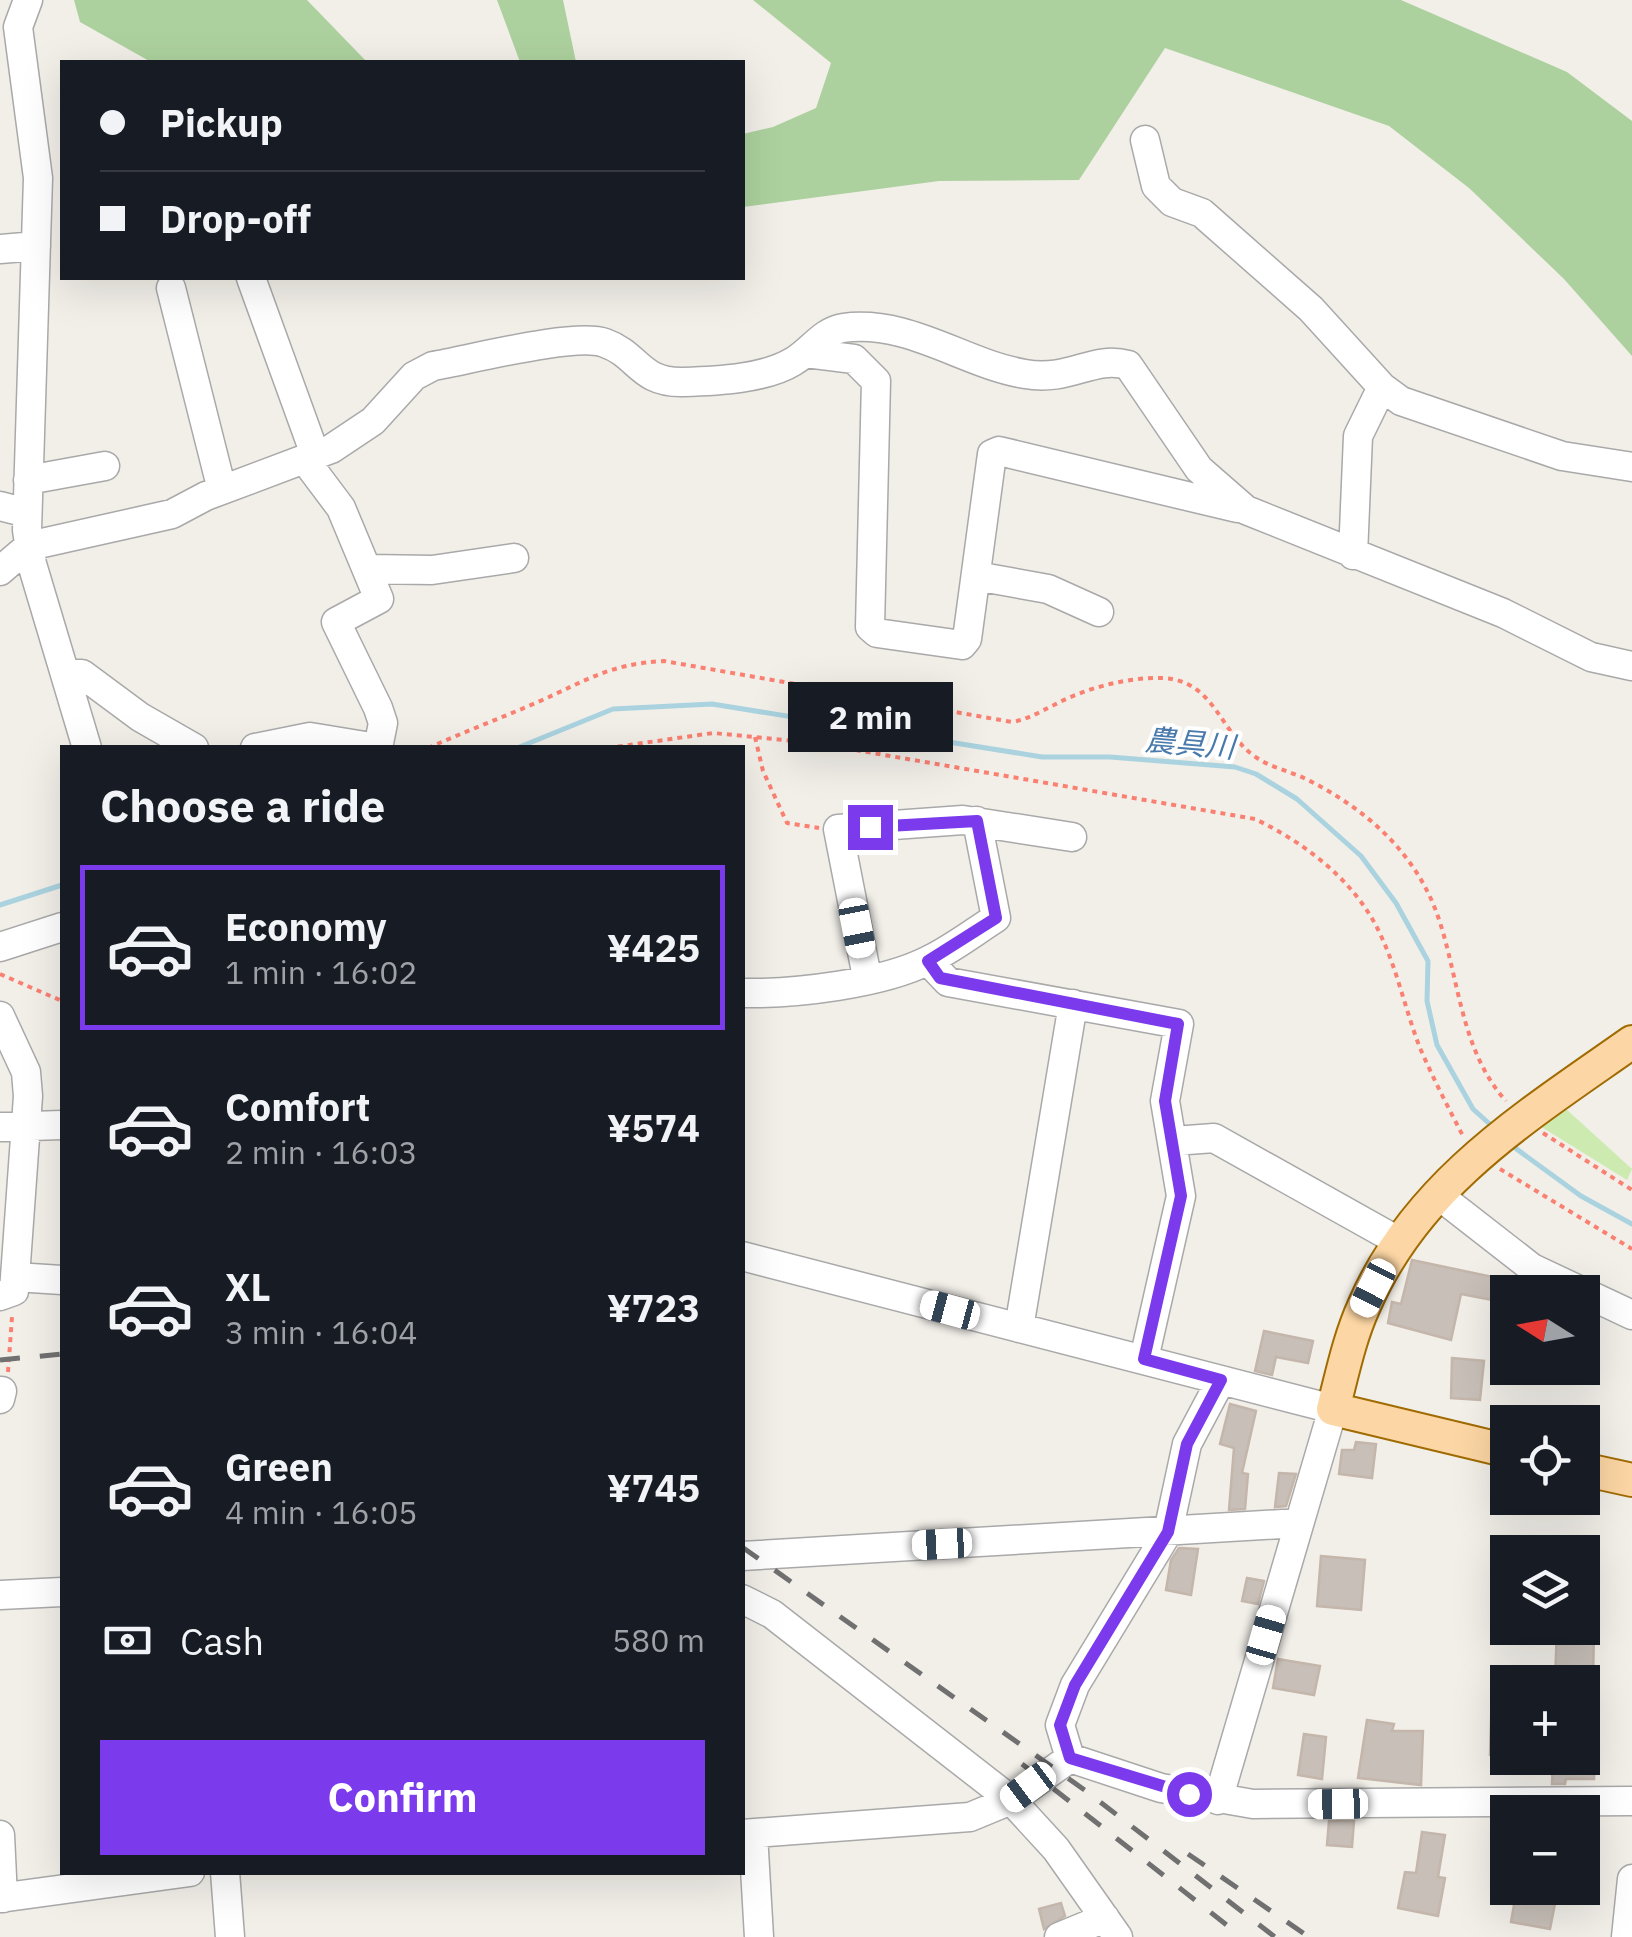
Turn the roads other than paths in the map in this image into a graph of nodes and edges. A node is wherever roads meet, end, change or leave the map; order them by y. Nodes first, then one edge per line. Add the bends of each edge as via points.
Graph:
1 (16, 18) edge
2 (1146, 140) dead end
3 (50, 176) edge
4 (36, 246) junction
5 (0, 249) edge
6 (252, 280) edge
7 (172, 288) dead end
8 (806, 354) junction
9 (1382, 387) junction
10 (306, 460) junction
11 (105, 466) dead end
12 (1632, 467) edge
13 (28, 480) junction
14 (222, 490) junction
15 (0, 506) edge
16 (1246, 510) junction
17 (28, 514) junction
18 (29, 546) junction
19 (1353, 555) junction
20 (514, 558) dead end
21 (369, 569) junction
22 (0, 571) edge
23 (976, 576) junction
24 (1098, 612) dead end
25 (1632, 666) edge
26 (66, 674) junction
27 (86, 745) edge
28 (189, 745) edge
29 (265, 745) edge
30 (359, 745) edge
31 (379, 745) edge
32 (977, 821) junction
33 (1072, 837) dead end
34 (60, 928) edge
35 (0, 946) edge
36 (928, 961) junction
37 (867, 977) junction
38 (745, 993) edge
39 (1073, 1004) junction
40 (0, 1016) edge
41 (1632, 1042) edge
42 (60, 1125) edge
43 (14, 1126) edge
44 (1174, 1141) junction
45 (1436, 1194) junction
46 (1398, 1241) junction
47 (745, 1257) edge
48 (60, 1280) edge
49 (10, 1288) edge
50 (1632, 1315) edge
51 (1019, 1328) junction
52 (1144, 1359) junction
53 (1221, 1380) junction
54 (1333, 1409) junction
55 (1490, 1447) edge
56 (1600, 1473) edge
57 (1632, 1480) edge
58 (1298, 1523) junction
59 (1168, 1532) junction
60 (745, 1556) edge
61 (60, 1592) edge
62 (0, 1596) edge
63 (745, 1600) edge
64 (1070, 1758) junction
65 (1011, 1800) junction
66 (1218, 1800) junction
67 (1632, 1801) edge
68 (748, 1834) edge
69 (0, 1836) edge
70 (168, 1875) edge
71 (225, 1875) edge
72 (1632, 1879) edge
73 (2, 1898) edge
74 (1112, 1927) edge
75 (230, 1937) edge
76 (759, 1937) edge
77 (1059, 1937) edge
78 (1626, 1937) edge

1 - 3 street
2 - 9 street via 1156,186 1172,202 1202,213 1312,309
3 - 4 street
4 - 5 street
4 - 13 street
6 - 10 street via 312,449
7 - 14 street
8 - 10 street via 771,371 688,382 650,378 620,351 594,340 433,366 414,376 359,432
8 - 16 street via 837,328 858,326 921,337 1022,374 1065,377 1106,361 1128,364 1199,469
8 - 23 street via 854,360 876,381 870,626 877,633 962,645
9 - 12 street via 1416,407 1562,456
9 - 19 street via 1358,436
10 - 14 street
10 - 21 street via 341,508
11 - 13 street
13 - 17 street
14 - 18 street via 172,514
15 - 17 street
16 - 19 street
16 - 23 street via 999,451 992,454
17 - 18 street
18 - 22 street
18 - 26 street
19 - 25 street via 1503,612 1591,657
20 - 21 street via 432,570
21 - 31 street via 379,599 336,622 383,723
23 - 24 street via 1048,589
26 - 27 street
26 - 28 street via 82,674
29 - 30 street via 310,737
32 - 33 street
32 - 36 street via 996,918
32 - 37 street via 838,829
34 - 35 street
36 - 37 street
36 - 39 street via 948,982
37 - 38 street via 798,993
39 - 44 street via 1178,1024 1165,1101
39 - 51 street
40 - 43 street via 26,1072
41 - 45 main road via 1477,1150
42 - 43 street
43 - 49 street
44 - 46 street via 1214,1138
44 - 52 street via 1179,1212
45 - 46 main road
45 - 50 street via 1532,1268
46 - 54 main road via 1364,1306
47 - 51 street
48 - 49 street
51 - 52 street
52 - 53 street
53 - 54 street
53 - 59 street via 1187,1444
54 - 55 main road
54 - 58 street
56 - 57 main road
58 - 59 street
58 - 66 street
59 - 60 street
59 - 64 street via 1075,1685 1060,1725
61 - 62 street
63 - 65 street via 772,1614
64 - 65 street
64 - 66 street
65 - 68 street via 949,1821
65 - 74 street
66 - 67 street
68 - 76 street
69 - 73 street
70 - 73 street
71 - 75 street
72 - 78 street
74 - 77 street

